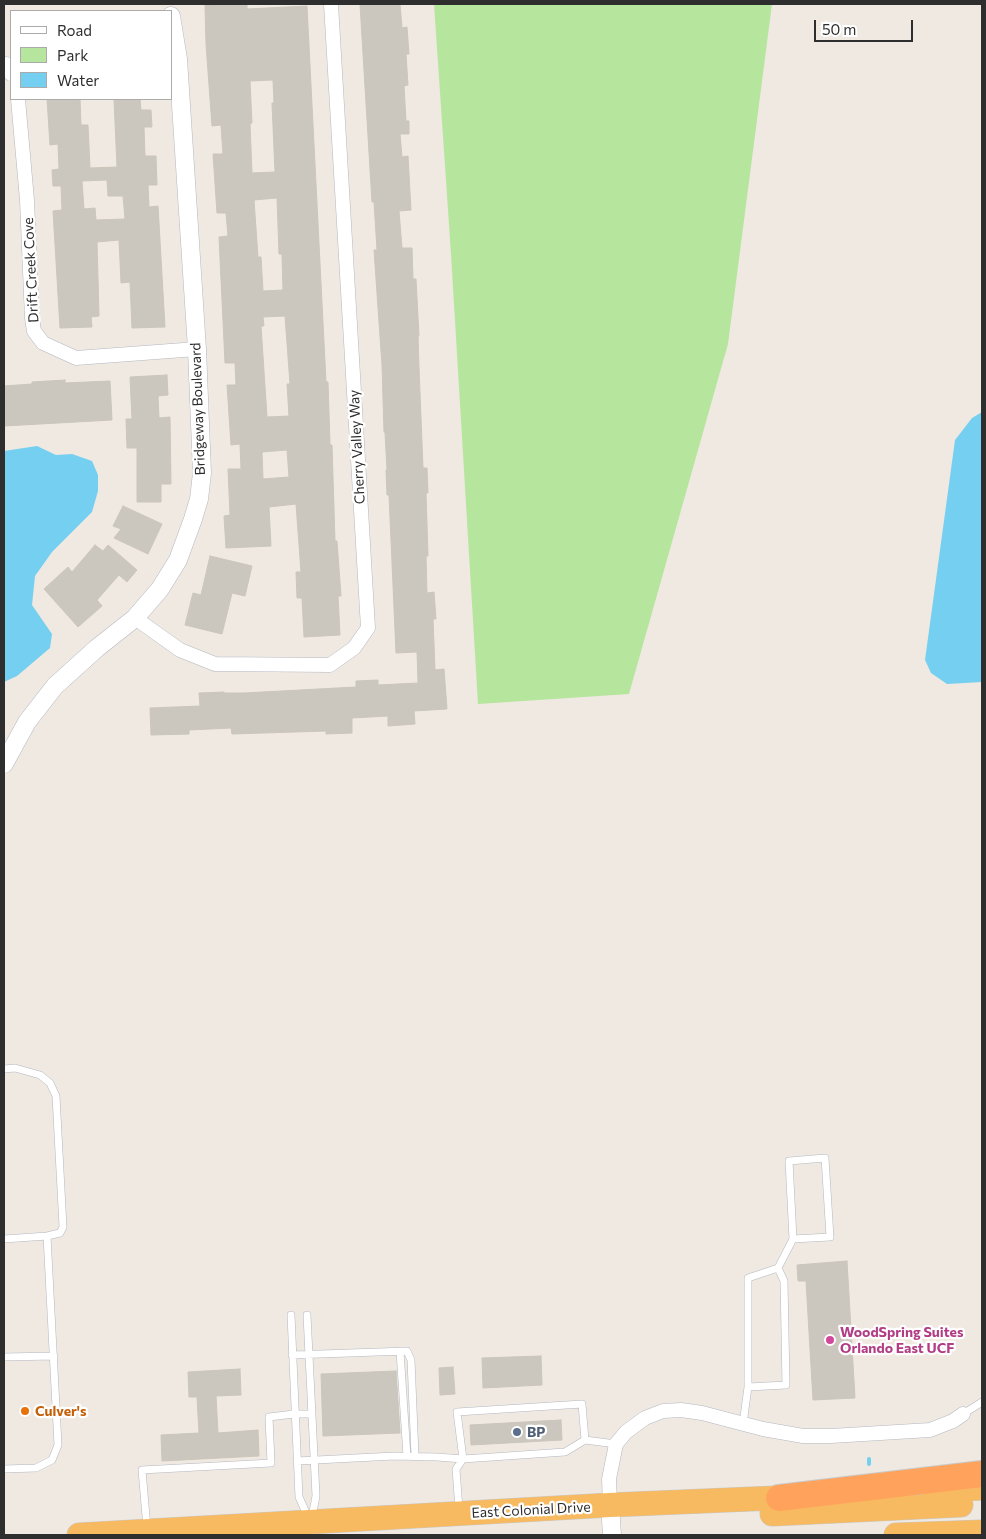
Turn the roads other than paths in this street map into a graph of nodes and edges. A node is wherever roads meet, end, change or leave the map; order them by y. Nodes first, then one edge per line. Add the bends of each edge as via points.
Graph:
1 (331, 4) edge
2 (172, 22) edge
3 (18, 100) edge
4 (197, 349) junction
5 (135, 618) junction
6 (4, 764) edge
7 (4, 1069) edge
8 (47, 1236) junction
9 (4, 1239) edge
10 (793, 1239) junction
11 (778, 1268) junction
12 (291, 1315) dead end
13 (307, 1315) dead end
14 (400, 1351) junction
15 (308, 1354) junction
16 (292, 1355) junction
17 (54, 1356) junction
18 (4, 1358) edge
19 (748, 1386) junction
20 (982, 1402) edge
21 (294, 1414) junction
22 (312, 1414) junction
23 (963, 1414) joint
24 (743, 1424) junction
25 (585, 1440) junction
26 (616, 1444) junction
27 (406, 1456) junction
28 (415, 1456) junction
29 (463, 1459) junction
30 (314, 1460) junction
31 (297, 1461) junction
32 (4, 1469) edge
33 (982, 1474) edge
34 (982, 1488) edge
35 (779, 1498) junction
36 (982, 1504) edge
37 (460, 1514) junction
38 (611, 1520) edge
39 (309, 1529) edge
40 (147, 1532) junction
41 (980, 1533) edge
42 (80, 1535) edge
43 (896, 1535) edge

1 - 5 street, Cherry Valley Way via 368,628 354,648 330,665 215,664 180,650
2 - 4 street, Bridgeway Boulevard via 178,59
3 - 4 street, Drift Creek Cove via 34,331 44,343 76,358
4 - 5 street, Bridgeway Boulevard via 202,473 199,500 178,560 160,589
5 - 6 street, Bridgeway Boulevard via 56,686 27,722
7 - 8 lane via 15,1068 40,1075 50,1083 56,1096 63,1227 60,1232
8 - 9 lane
8 - 17 lane
10 - 10 lane via 830,1237 825,1158 789,1161
10 - 11 lane
11 - 19 lane via 748,1278
11 - 19 lane via 784,1281 786,1385
12 - 16 lane
13 - 15 lane
14 - 15 lane
14 - 27 lane
14 - 28 lane via 407,1351 411,1360
15 - 16 lane
15 - 22 lane
16 - 21 lane
17 - 18 lane
17 - 32 lane via 58,1445 52,1460 36,1468
19 - 24 lane
20 - 23 lane
21 - 22 lane
21 - 31 lane
21 - 40 lane via 269,1417 271,1463 142,1470
22 - 30 lane
23 - 24 street via 930,1430 830,1436 803,1436
24 - 26 street via 702,1413 663,1410 626,1432
25 - 26 lane
25 - 29 lane via 565,1452
25 - 29 lane via 582,1404 457,1412
26 - 38 street via 609,1479
27 - 28 lane
27 - 30 lane
28 - 29 lane
29 - 37 lane via 456,1469
30 - 31 lane
30 - 39 lane via 316,1496
31 - 39 lane via 299,1497
33 - 35 highway
34 - 35 highway, East Colonial Drive
35 - 38 highway, East Colonial Drive
36 - 38 highway
37 - 38 highway, East Colonial Drive
37 - 39 highway, East Colonial Drive
39 - 40 highway, East Colonial Drive
40 - 42 highway, East Colonial Drive
41 - 43 highway

